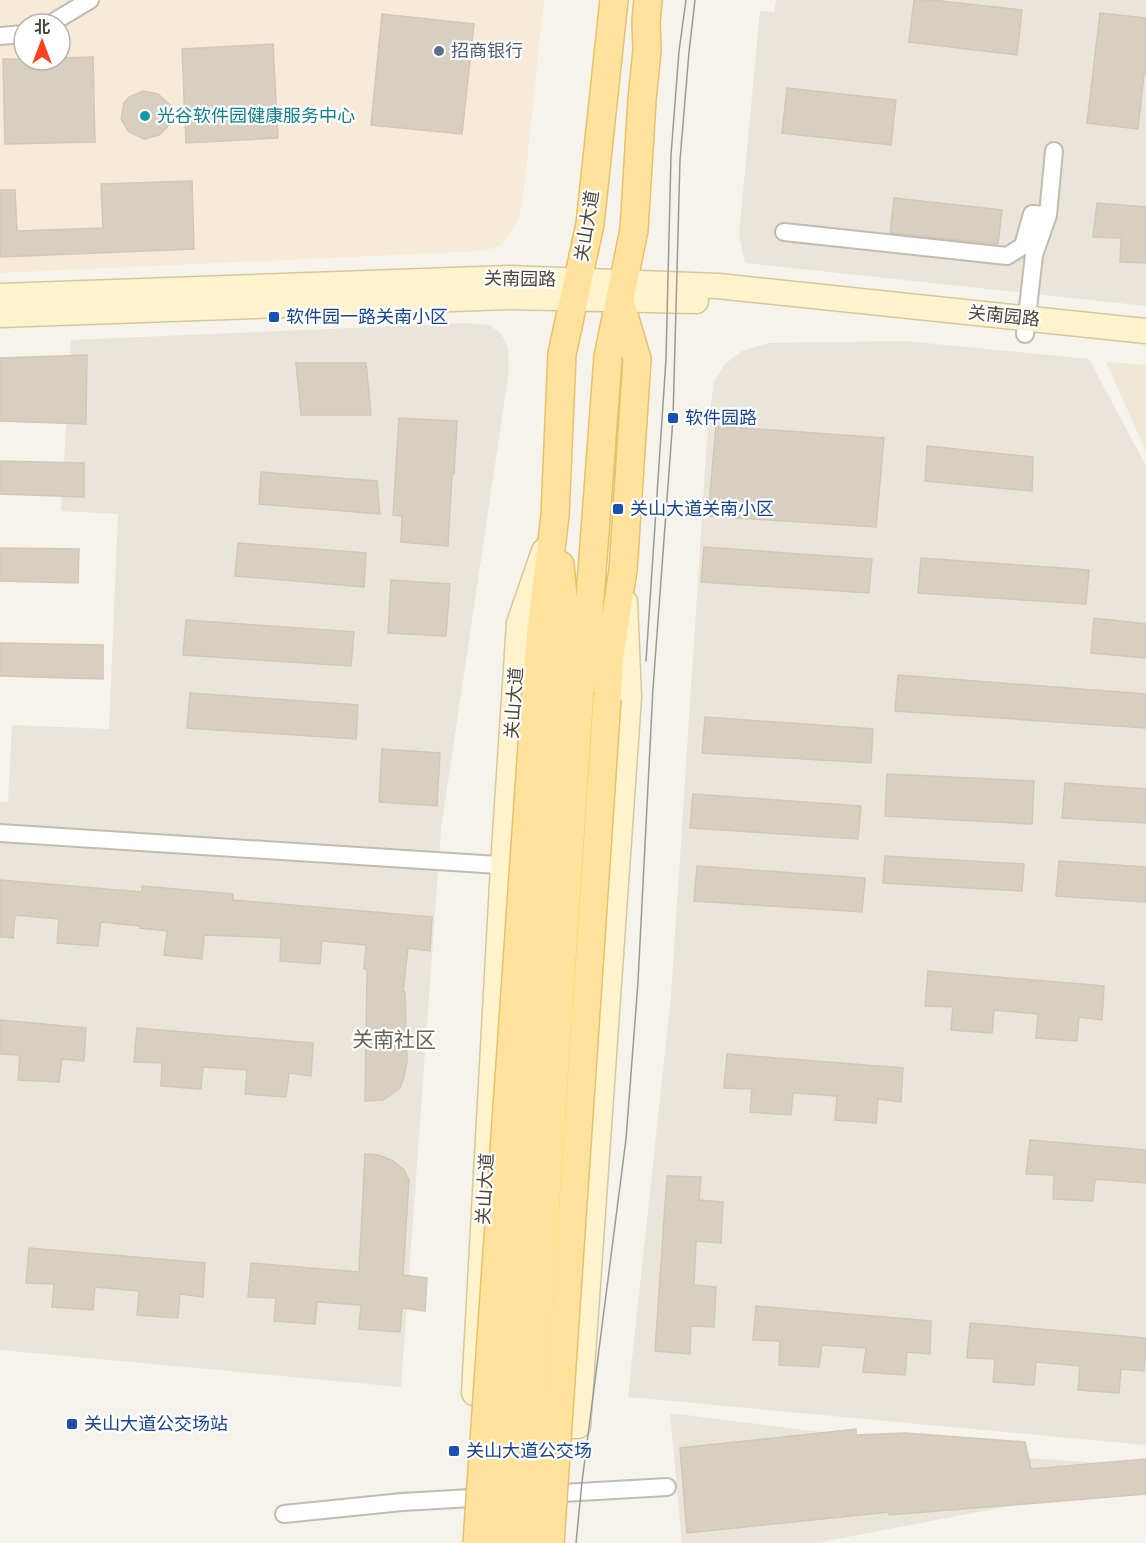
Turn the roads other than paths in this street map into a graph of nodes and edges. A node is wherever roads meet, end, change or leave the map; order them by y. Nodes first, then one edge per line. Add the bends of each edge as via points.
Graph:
1 (90, 0) edge
2 (614, 0) edge
3 (648, 0) edge
4 (70, 12) edge
5 (1054, 151) dead end
6 (1048, 215) junction
7 (784, 232) dead end
8 (576, 289) junction
9 (621, 291) junction
10 (0, 296) edge
11 (0, 315) edge
12 (1026, 326) junction
13 (1146, 331) edge
14 (1146, 347) edge
15 (555, 516) junction
16 (623, 570) junction
17 (559, 690) junction
18 (0, 833) edge
19 (503, 866) junction
20 (616, 870) junction
21 (473, 1425) junction
22 (667, 1487) dead end
23 (468, 1498) junction
24 (284, 1514) dead end
25 (477, 1543) edge
26 (503, 1543) edge
27 (523, 1543) edge
28 (550, 1543) edge

1 - 4 street
2 - 8 main road, 关山大道 via 590,224
3 - 9 main road via 634,230
5 - 6 street
6 - 7 street via 1032,214 1023,246 1007,256
6 - 12 street via 1034,255
8 - 9 main road, 关南园路
8 - 10 main road, 关南园路 via 509,278
8 - 11 main road, 关南园路 via 509,297
8 - 15 main road, 关山大道 via 562,354
9 - 12 main road, 关南园路
9 - 16 main road via 637,359
9 - 17 main road via 608,357 588,625
12 - 13 main road, 关南园路
12 - 14 main road, 关南园路
15 - 17 main road via 566,628
15 - 19 main road, 关山大道 via 519,623
16 - 20 main road via 629,697
16 - 28 main road, bridge via 610,655
17 - 25 main road, bridge
17 - 26 main road, bridge
17 - 27 main road, bridge
18 - 19 street
19 - 20 street
19 - 21 main road, 关山大道
20 - 21 main road via 578,1426
21 - 23 street
22 - 23 street
23 - 24 street

